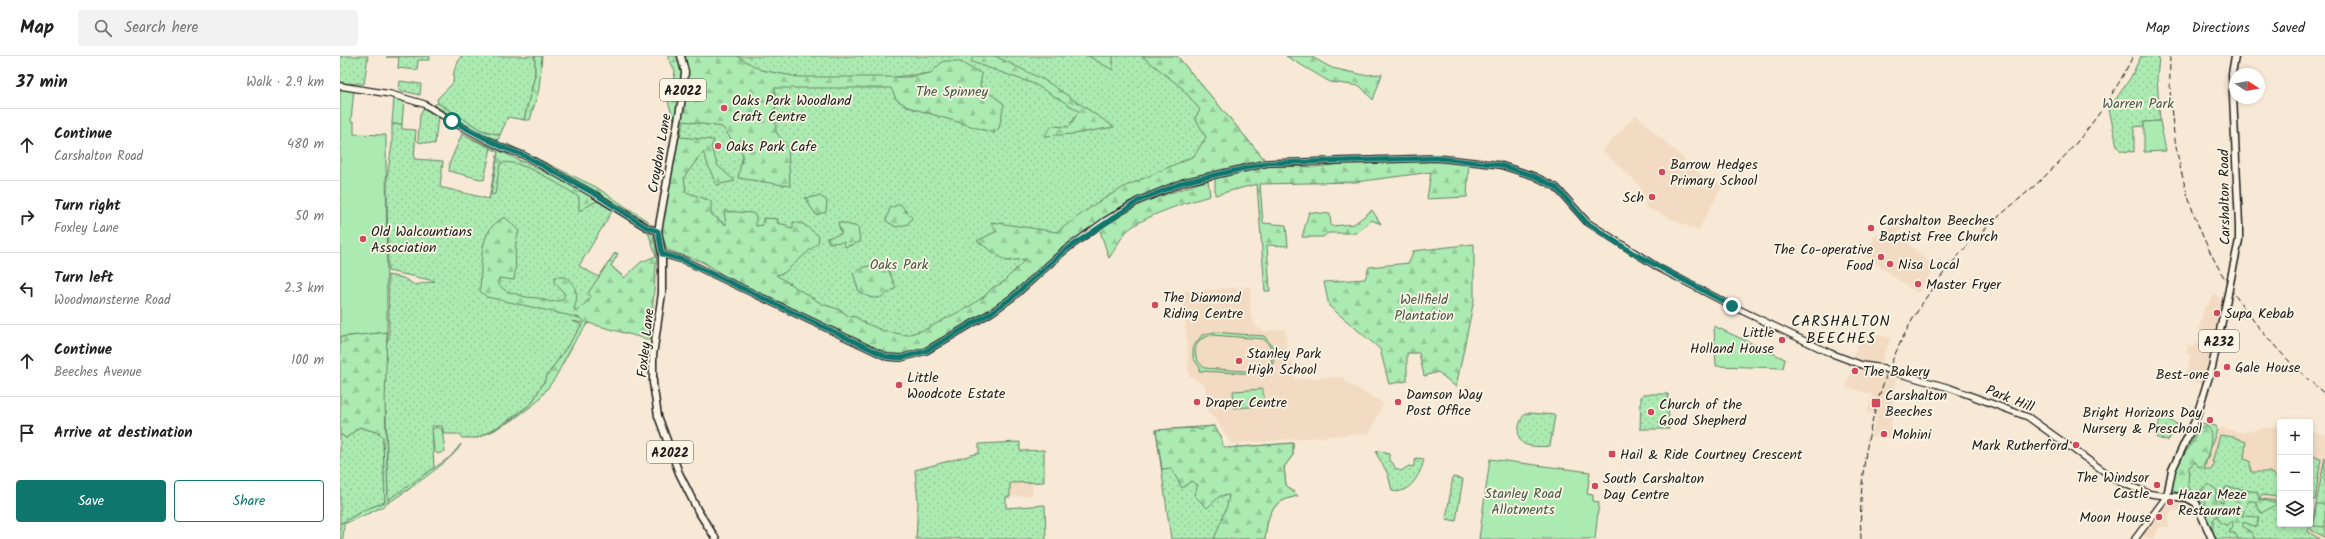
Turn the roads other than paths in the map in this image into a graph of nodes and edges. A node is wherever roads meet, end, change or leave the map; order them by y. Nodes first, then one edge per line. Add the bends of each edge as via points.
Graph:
1 (681, 56) edge
2 (2235, 56) edge
3 (340, 86) edge
4 (658, 231) junction
5 (662, 254) junction
6 (2167, 496) junction
7 (716, 539) edge
8 (2135, 539) edge
9 (2212, 539) edge

1 - 4 main road, Croydon Lane / A2022 via 685,72
2 - 6 main road, Carshalton Road / A232, bridge via 2232,79 2240,225 2212,367 2196,421 2173,464
3 - 4 main road via 394,95 424,104 460,126 523,155 595,194 646,227
4 - 5 main road, Foxley Lane / A2022
5 - 6 main road, Park Hill, bridge via 683,260 887,357 901,358 926,351 992,312 1013,297 1064,251 1106,221 1138,201 1184,182 1268,163 1437,158 1500,165 1534,176 1556,187 1586,222 1633,253 1688,284 1825,351 1862,365 1882,368 1950,388 2028,418 2119,482 2151,494
5 - 7 main road, Foxley Lane / A2022 via 662,293 653,362 655,403 679,473 698,511
6 - 8 main road
6 - 9 main road via 2187,498 2196,502

